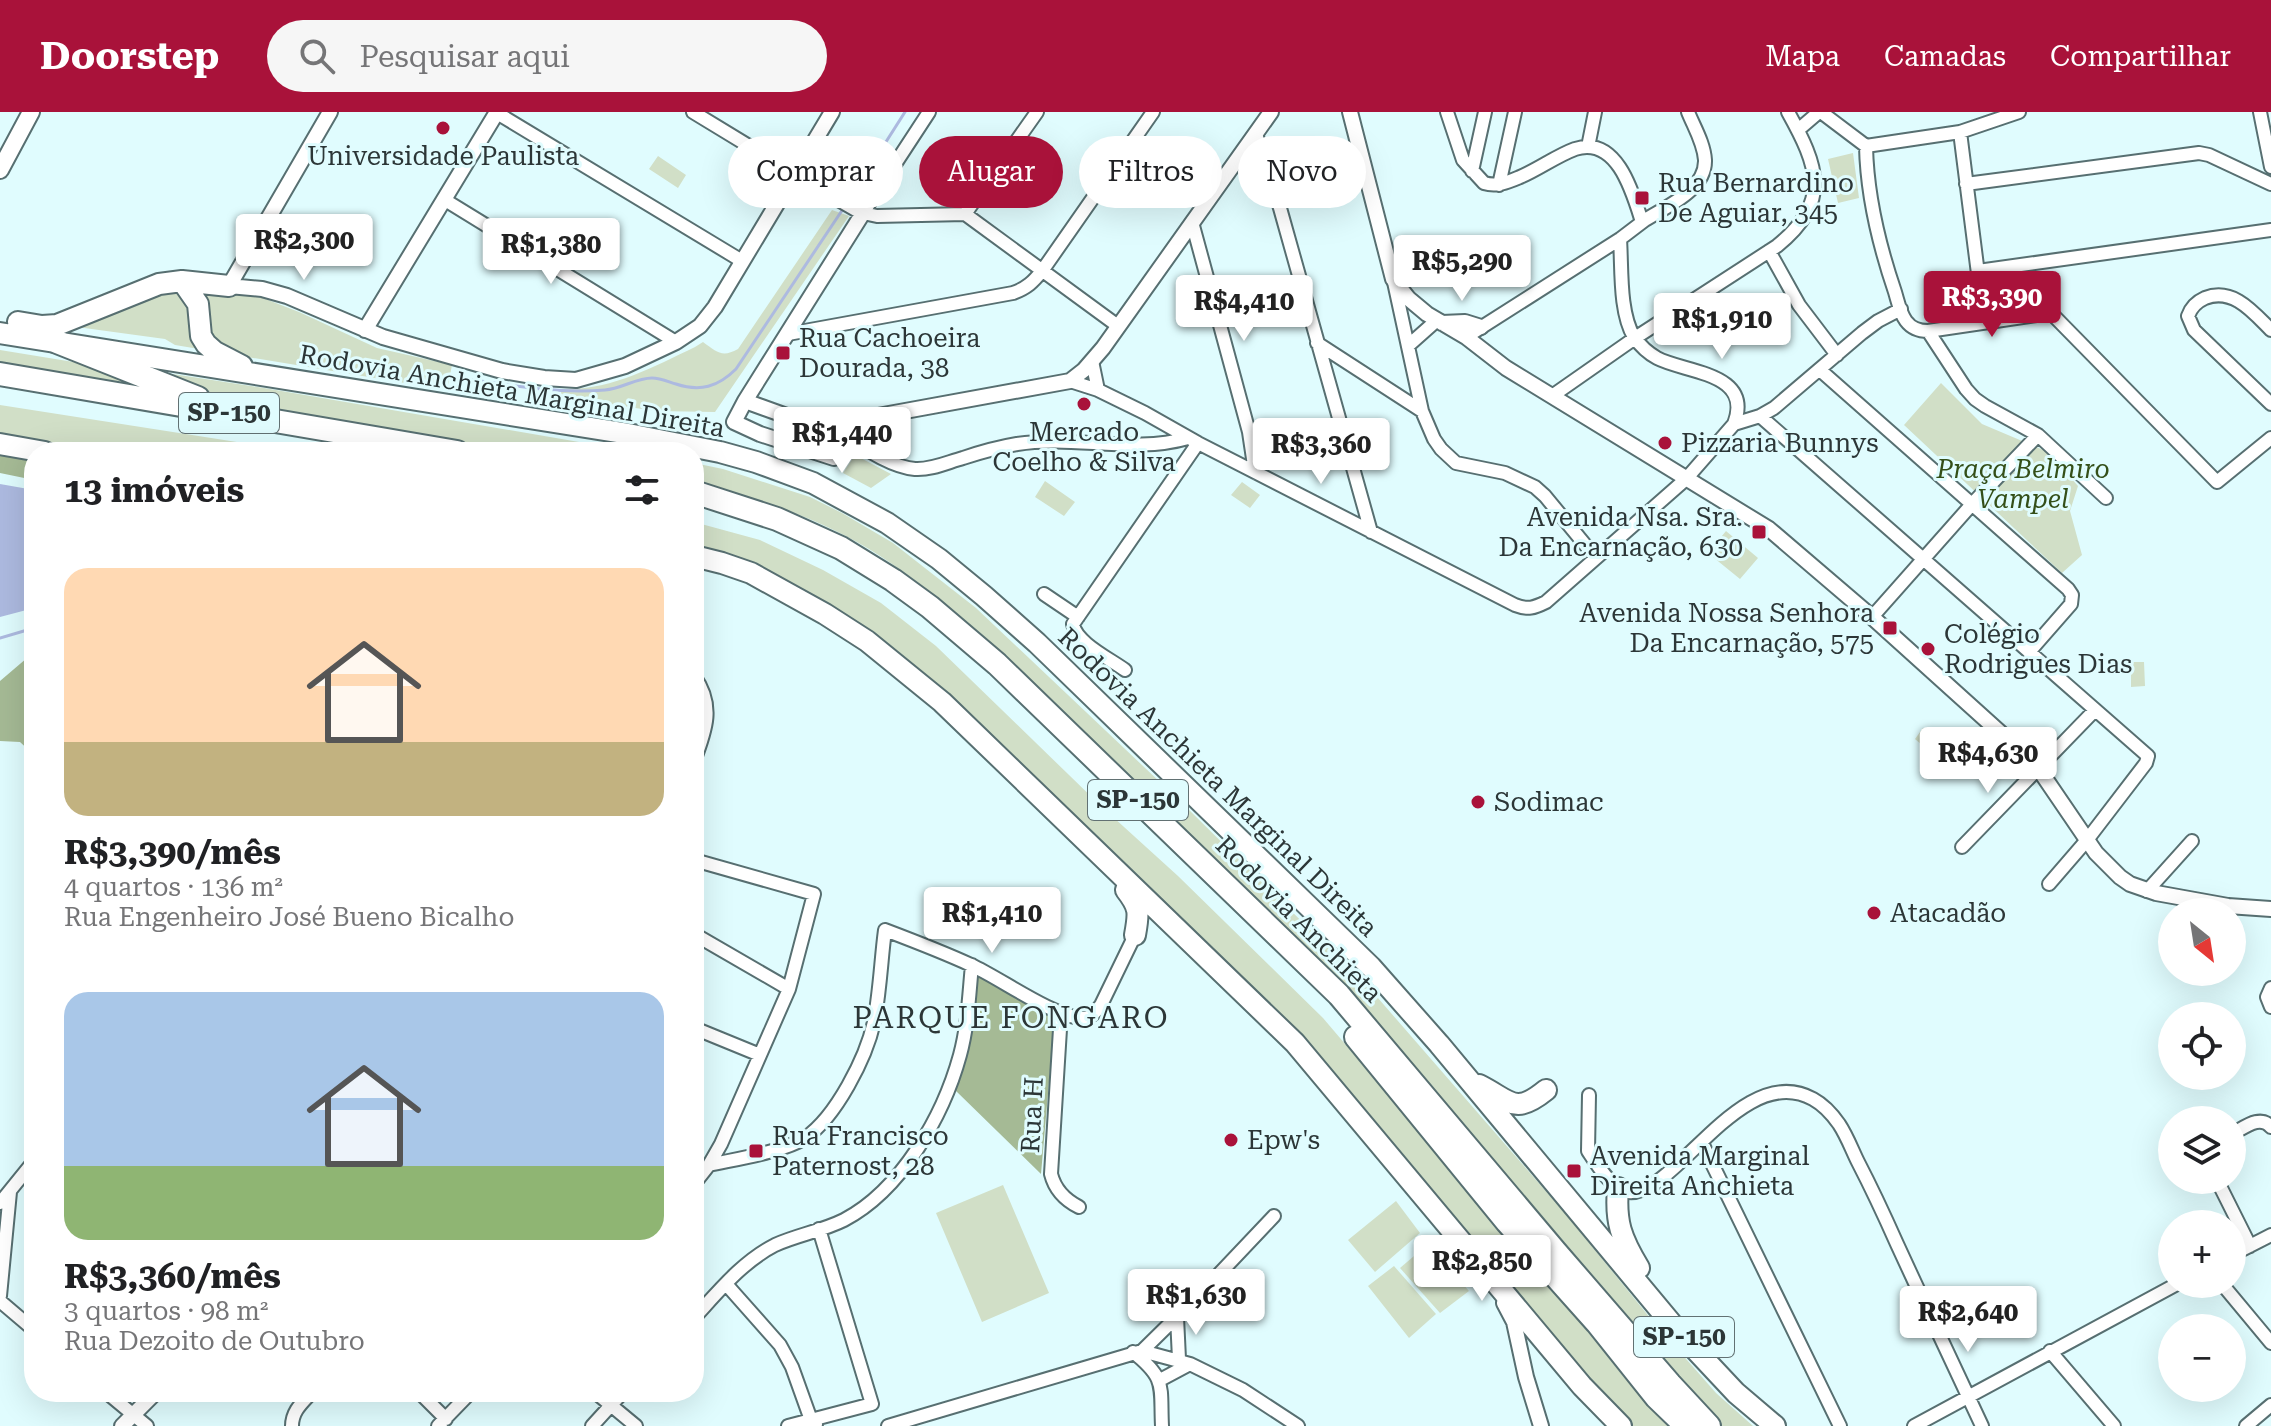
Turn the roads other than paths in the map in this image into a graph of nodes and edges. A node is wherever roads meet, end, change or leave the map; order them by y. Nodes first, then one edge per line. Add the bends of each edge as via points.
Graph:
1 (31, 112) edge
2 (330, 112) edge
3 (497, 112) edge
4 (693, 112) edge
5 (832, 112) edge
6 (929, 112) edge
7 (1037, 112) edge
8 (1153, 112) edge
9 (1350, 112) edge
10 (1447, 112) edge
11 (1485, 112) edge
12 (1515, 112) edge
13 (1595, 112) edge
14 (1688, 112) edge
15 (1788, 112) edge
16 (1820, 112) edge
17 (2019, 112) edge
18 (2260, 112) edge
19 (1266, 114) edge
20 (1798, 130) junction
21 (1960, 132) junction
22 (1256, 134) junction
23 (732, 136) edge
24 (818, 136) edge
25 (1866, 146) junction
26 (1588, 147) junction
27 (2271, 167) edge
28 (0, 170) edge
29 (1472, 171) junction
30 (1966, 184) junction
31 (2271, 184) edge
32 (1499, 185) junction
33 (445, 200) junction
34 (774, 208) edge
35 (853, 208) edge
36 (858, 211) junction
37 (965, 214) junction
38 (1192, 222) junction
39 (1642, 222) junction
40 (2271, 230) edge
41 (1620, 239) junction
42 (1769, 251) junction
43 (742, 261) junction
44 (1042, 271) junction
45 (1978, 271) junction
46 (1393, 279) junction
47 (182, 281) junction
48 (229, 286) junction
49 (1901, 309) junction
50 (199, 315) junction
51 (0, 319) edge
52 (1984, 321) junction
53 (1438, 322) junction
54 (1118, 326) junction
55 (1482, 326) junction
56 (365, 330) junction
57 (2271, 330) edge
58 (1928, 331) junction
59 (0, 333) edge
60 (788, 334) junction
61 (1466, 337) junction
62 (1635, 338) junction
63 (57, 342) junction
64 (676, 342) junction
65 (1317, 343) junction
66 (1409, 345) junction
67 (1487, 353) junction
68 (1837, 355) junction
69 (1092, 361) junction
70 (1820, 370) junction
71 (0, 374) edge
72 (268, 376) junction
73 (1070, 381) junction
74 (0, 389) edge
75 (1098, 390) junction
76 (1552, 396) junction
77 (745, 401) junction
78 (2271, 404) edge
79 (1422, 411) junction
80 (1760, 416) junction
81 (861, 418) junction
82 (267, 420) junction
83 (1734, 424) junction
84 (2038, 435) junction
85 (849, 438) junction
86 (2271, 438) edge
87 (1193, 441) junction
88 (320, 442) edge
89 (398, 442) edge
90 (672, 442) edge
91 (0, 444) edge
92 (24, 448) edge
93 (704, 449) edge
94 (1255, 472) junction
95 (1686, 479) junction
96 (704, 495) edge
97 (2106, 498) dead end
98 (1973, 503) junction
99 (704, 511) edge
100 (1371, 532) junction
101 (704, 558) edge
102 (1596, 558) junction
103 (1922, 560) junction
104 (1044, 594) dead end
105 (1078, 617) junction
106 (1872, 617) junction
107 (2029, 652) junction
108 (1125, 670) dead end
109 (704, 694) edge
110 (2095, 710) junction
111 (704, 730) edge
112 (2039, 768) junction
113 (2087, 840) junction
114 (2192, 841) dead end
115 (1962, 847) dead end
116 (1096, 852) junction
117 (704, 863) edge
118 (2049, 884) dead end
119 (2147, 891) junction
120 (2178, 898) edge
121 (2246, 909) edge
122 (2271, 909) edge
123 (1135, 935) junction
124 (1184, 935) junction
125 (704, 940) edge
126 (972, 965) junction
127 (2271, 988) edge
128 (789, 989) junction
129 (2271, 1007) edge
130 (1061, 1013) junction
131 (704, 1032) edge
132 (760, 1055) junction
133 (1470, 1081) junction
134 (1546, 1090) dead end
135 (1589, 1095) dead end
136 (2246, 1127) edge
137 (2271, 1127) edge
138 (1702, 1143) junction
139 (709, 1165) junction
140 (704, 1171) edge
141 (24, 1173) edge
142 (1618, 1188) junction
143 (10, 1192) junction
144 (2224, 1194) edge
145 (0, 1203) edge
146 (1079, 1207) dead end
147 (1274, 1216) dead end
148 (819, 1229) junction
149 (2271, 1235) edge
150 (2250, 1246) junction
151 (2246, 1248) edge
152 (1473, 1256) junction
153 (726, 1284) junction
154 (2158, 1294) edge
155 (2234, 1298) edge
156 (0, 1299) edge
157 (704, 1307) edge
158 (1177, 1317) junction
159 (24, 1321) edge
160 (1676, 1329) junction
161 (2271, 1343) edge
162 (2050, 1351) junction
163 (1138, 1352) junction
164 (1185, 1362) junction
165 (1526, 1377) junction
166 (1160, 1380) junction
167 (1582, 1386) junction
168 (1968, 1396) junction
169 (118, 1402) edge
170 (145, 1402) edge
171 (303, 1402) edge
172 (427, 1402) edge
173 (461, 1402) edge
174 (608, 1402) edge
175 (611, 1404) junction
176 (2271, 1405) edge
177 (132, 1414) junction
178 (442, 1422) edge
179 (814, 1423) edge
180 (122, 1426) edge
181 (147, 1426) edge
182 (292, 1426) edge
183 (592, 1426) edge
184 (636, 1426) edge
185 (788, 1426) edge
186 (888, 1426) edge
187 (1162, 1426) edge
188 (1298, 1426) edge
189 (1541, 1426) edge
190 (1621, 1426) edge
191 (1686, 1426) edge
192 (1709, 1426) edge
193 (1775, 1426) edge
194 (1840, 1426) edge
195 (1914, 1426) edge
196 (1982, 1426) edge
197 (2114, 1426) edge
198 (2246, 1426) edge

1 - 28 main road
2 - 48 street
3 - 33 street
3 - 43 street
4 - 23 street
5 - 24 street
6 - 36 street
7 - 37 street
8 - 44 street
9 - 46 street
10 - 29 street
11 - 29 street
12 - 32 street
13 - 26 street
14 - 39 street via 1702,145 1703,172 1689,192
15 - 20 street
16 - 20 street
16 - 25 street
17 - 21 street
18 - 27 street
19 - 22 street
20 - 42 street via 1814,166 1813,195 1791,235
21 - 25 street
21 - 30 street
22 - 38 street
22 - 65 street
25 - 49 street via 1873,214
26 - 32 street
26 - 39 street via 1621,168
29 - 32 street via 1484,183
30 - 31 street via 2199,153
30 - 45 street
33 - 56 street
33 - 64 street
34 - 43 street
35 - 36 street
36 - 37 street via 877,216
36 - 60 street
37 - 44 street
38 - 54 street
38 - 94 street
39 - 41 street
40 - 45 street
41 - 55 street
41 - 62 street via 1626,314
42 - 62 street
42 - 68 street via 1799,305
43 - 64 street via 708,318
44 - 54 street
44 - 60 street via 1032,284 1013,293
45 - 52 street
46 - 53 street
46 - 66 street
47 - 48 highway
47 - 50 highway via 195,297
47 - 51 highway via 159,284 57,325
48 - 50 highway
48 - 56 street via 287,296
49 - 58 street via 1914,328
49 - 68 street
50 - 72 highway via 201,336 215,352
52 - 58 street
52 - 86 street via 2051,313 2217,482
53 - 55 street
53 - 61 street
53 - 66 street
54 - 69 street
55 - 61 street
55 - 67 street
56 - 64 street via 502,371 576,380 625,366
57 - 78 street via 2230,296 2200,300 2188,316 2194,330
58 - 84 street via 1975,399
59 - 63 highway, Rodovia Anchieta Marginal Direita / SP-150
60 - 77 street
61 - 67 street
62 - 76 street
62 - 83 street via 1656,358 1708,374 1729,387 1736,401
63 - 72 highway, Rodovia Anchieta Marginal Direita / SP-150
63 - 82 highway
65 - 79 street
65 - 100 street
66 - 79 street
67 - 76 street
68 - 70 street
69 - 73 street
69 - 75 street
70 - 80 street
70 - 98 street
71 - 82 highway, SP-150
72 - 90 highway, Rodovia Anchieta Marginal Direita / SP-150
73 - 75 street
73 - 81 street
74 - 88 highway, SP-150
75 - 87 street
76 - 95 street
77 - 81 street via 814,422
77 - 85 street via 734,422 773,439 834,458
79 - 102 street via 1450,459 1535,487
80 - 83 street
80 - 103 street
81 - 85 street
82 - 89 highway, SP-150
83 - 95 street
84 - 97 street
84 - 98 street
85 - 87 street via 899,465 919,469 1038,441 1148,446
87 - 94 street
87 - 105 street
91 - 92 highway
93 - 133 highway, Rodovia Anchieta Marginal Direita / SP-150 via 813,483 939,559 1037,643 1371,967
94 - 100 street
95 - 102 street
95 - 106 street via 1769,529
96 - 192 highway, Rodovia Anchieta / SP-150 via 777,519 841,548 930,607 997,664 1339,995
98 - 103 street
98 - 107 street via 2072,595 2066,611
99 - 191 highway, Rodovia Anchieta / SP-150 via 779,534 882,590 923,619 1042,725 1332,1009 1507,1222
100 - 102 street via 1526,609 1546,602
101 - 116 highway, SP-150 via 751,573 867,641 942,702
103 - 106 street
103 - 107 street
104 - 105 street
105 - 108 street via 1073,624 1081,639
106 - 112 street
107 - 110 street
109 - 111 street
110 - 112 street
110 - 113 street via 2149,758
112 - 113 street
112 - 115 street
113 - 118 street
113 - 119 street via 2104,864
114 - 119 street
116 - 123 highway via 1136,903
116 - 124 highway, SP-150
117 - 128 street via 814,894
119 - 120 street
121 - 122 street
123 - 124 highway via 1155,925
123 - 130 street via 1095,1014 1079,1018
124 - 152 highway, SP-150 via 1295,1043
125 - 128 street
126 - 130 street
126 - 139 street via 885,930 869,1040 839,1099 818,1127 789,1146
126 - 148 street via 961,1053 931,1124 901,1172 877,1198
127 - 129 street
128 - 132 street
130 - 146 street, Rua H via 1051,1174 1065,1199
131 - 132 street
132 - 139 street
133 - 134 highway via 1517,1104
133 - 160 highway, Rodovia Anchieta Marginal Direita / SP-150
135 - 142 street via 1588,1151
136 - 137 street via 2261,1120
138 - 142 street via 1649,1187 1637,1192
138 - 168 street via 1729,1117 1769,1094 1793,1092 1829,1110 1875,1194
138 - 194 street
139 - 140 street
141 - 143 street
142 - 160 highway via 1616,1211 1626,1246
143 - 145 street
143 - 156 street
144 - 150 street
147 - 158 street
148 - 153 street via 755,1257
148 - 179 street via 872,1404
149 - 150 street
150 - 151 street
152 - 165 street via 1510,1312
152 - 167 highway, SP-150
153 - 157 street
153 - 179 street via 780,1345
154 - 162 street
155 - 161 street
156 - 159 street
158 - 163 street
158 - 164 street
160 - 193 highway, Rodovia Anchieta Marginal Direita / SP-150
162 - 168 street
162 - 197 street
163 - 164 street
163 - 166 street
163 - 186 street
164 - 166 street
164 - 188 street via 1243,1390
165 - 167 street via 1530,1354 1539,1349
165 - 189 street
166 - 187 street
167 - 190 highway, SP-150
168 - 195 street
168 - 196 street
169 - 177 street
170 - 177 street
171 - 182 street
172 - 178 street
173 - 178 street
174 - 175 street
175 - 183 street
175 - 184 street
176 - 198 street
177 - 180 street
177 - 181 street
179 - 185 street

